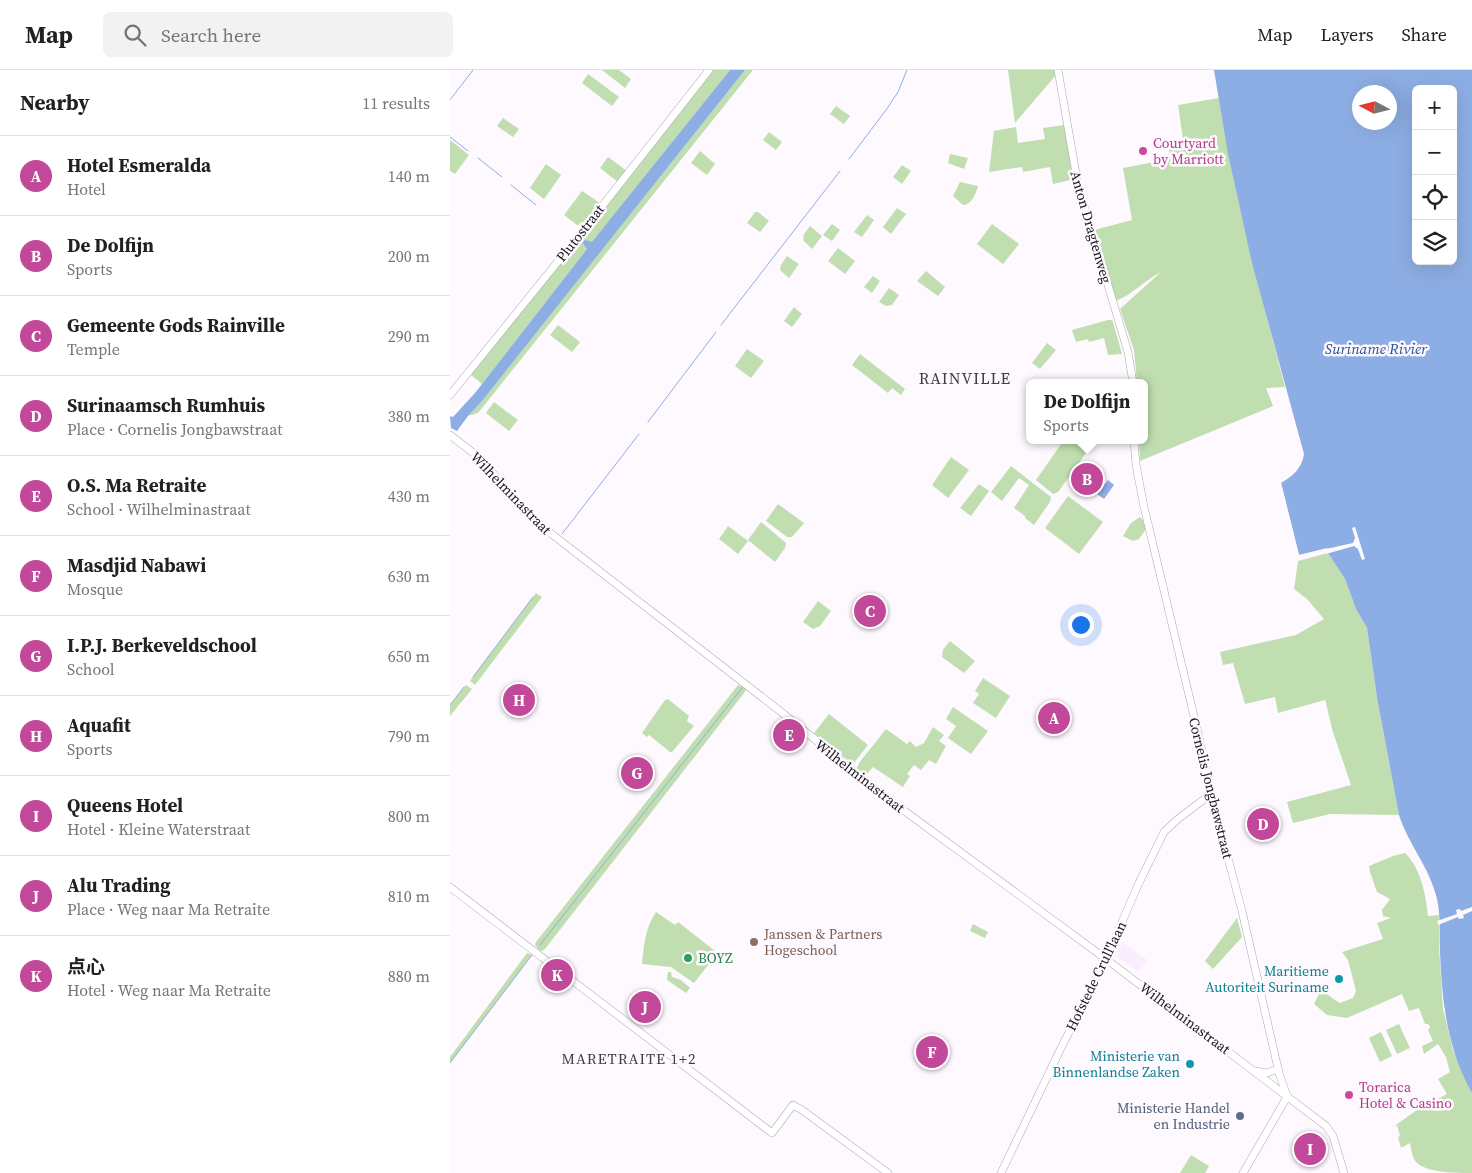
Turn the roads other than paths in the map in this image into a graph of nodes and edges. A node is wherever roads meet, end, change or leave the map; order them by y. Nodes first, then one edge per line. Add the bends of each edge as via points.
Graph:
1 (709, 70) edge
2 (1058, 70) edge
3 (1132, 379) edge
4 (450, 395) edge
5 (454, 438) edge
6 (1134, 444) edge
7 (1211, 794) junction
8 (450, 887) edge
9 (1106, 959) junction
10 (1275, 1056) junction
11 (1278, 1071) junction
12 (1261, 1073) junction
13 (1287, 1097) junction
14 (888, 1173) edge
15 (1001, 1173) edge
16 (1242, 1173) edge
17 (1344, 1173) edge

1 - 4 street, Plutostraat
2 - 3 street, Anton Dragtenweg via 1078,185 1128,352
5 - 9 street, Wilhelminastraat via 480,458 525,511 552,535 891,801
6 - 7 street, Cornelis Jongbawstraat via 1144,507
7 - 9 street, Hofstede Crull'laan via 1164,832
7 - 10 street, Cornelis Jongbawstraat
8 - 14 street via 772,1133 793,1105
9 - 12 street, Wilhelminastraat
9 - 15 street, Hofstede Crull'laan
10 - 11 street, Cornelis Jongbawstraat
10 - 12 street via 1272,1065
11 - 12 street via 1268,1076
11 - 13 street, Cornelis Jongbawstraat
12 - 13 street, Wilhelminastraat
13 - 16 street
13 - 17 street, Wilhelminastraat via 1331,1131

